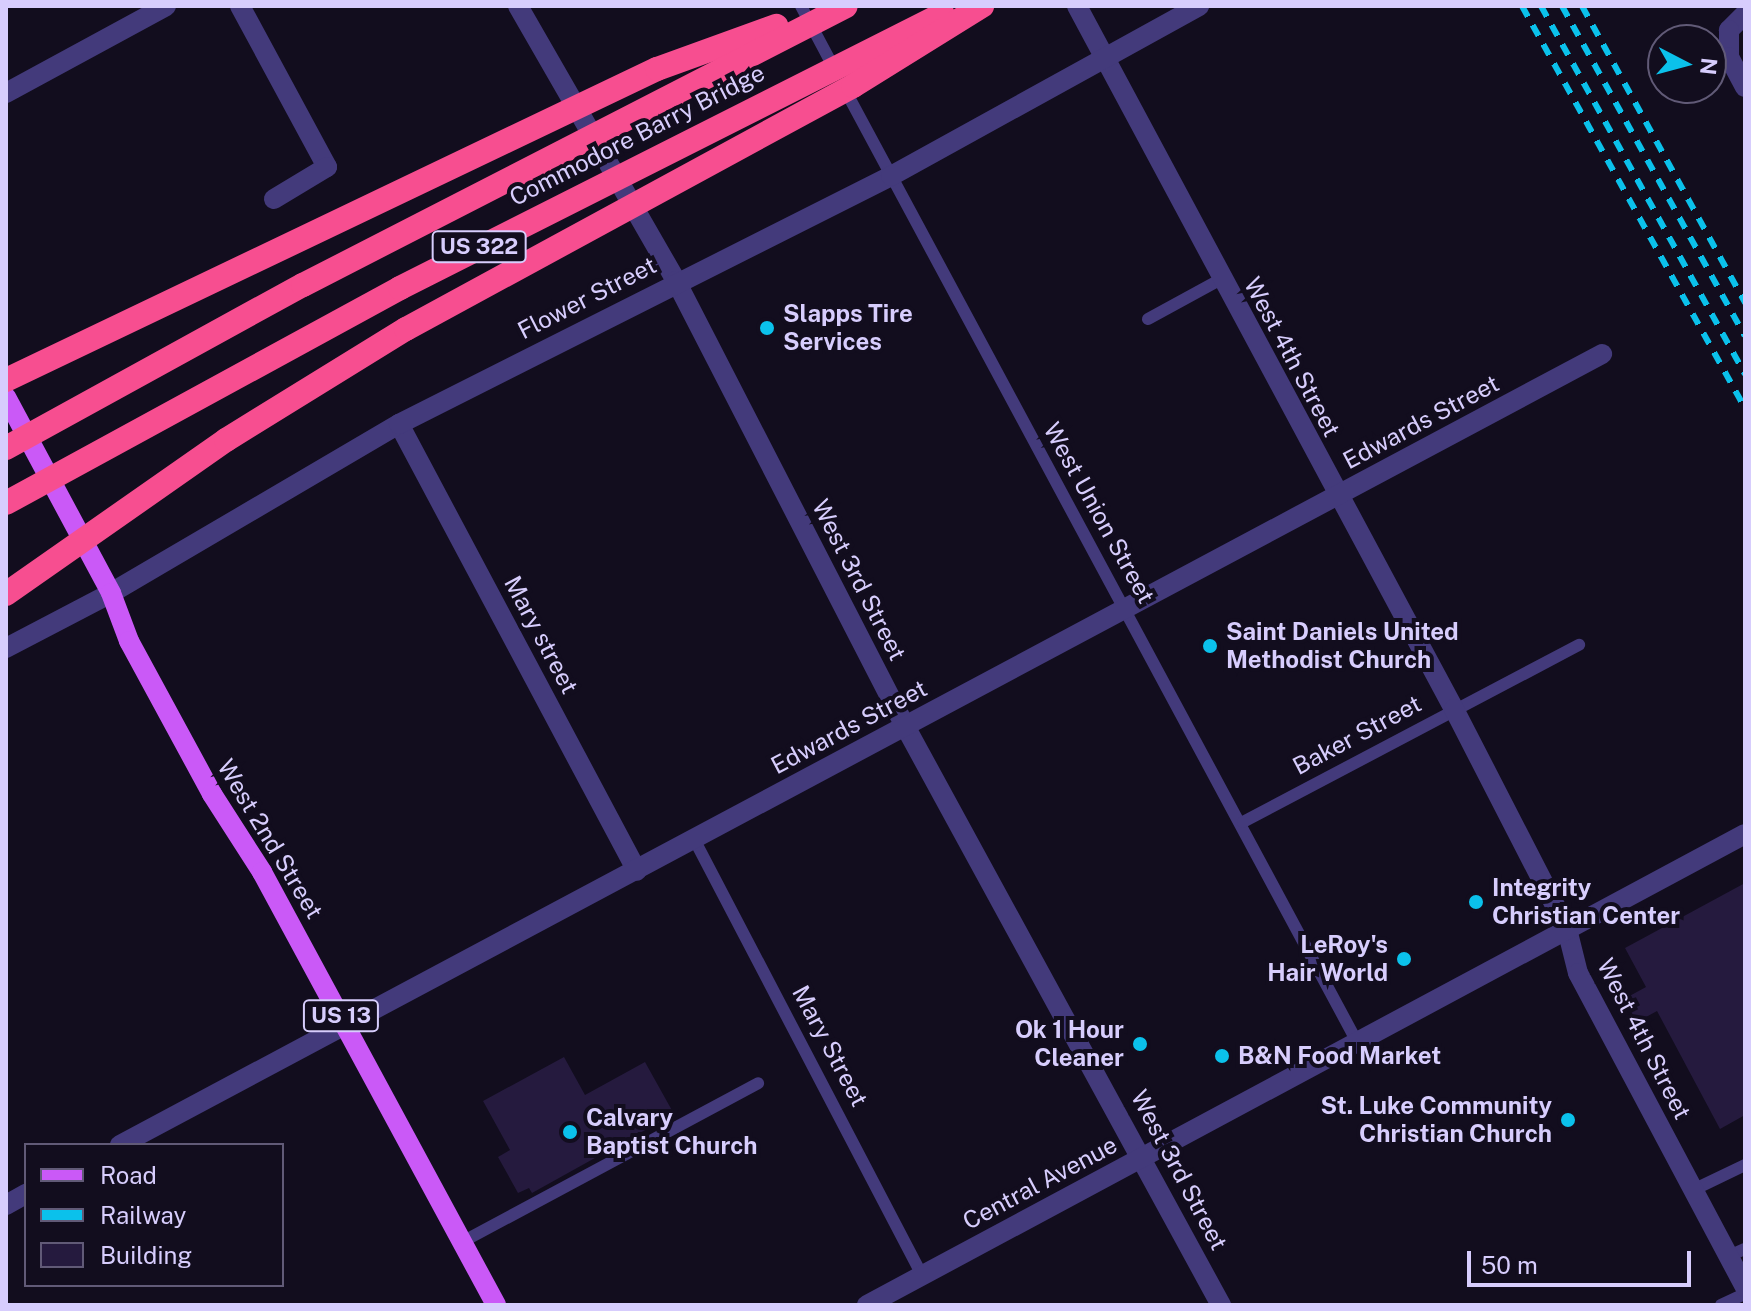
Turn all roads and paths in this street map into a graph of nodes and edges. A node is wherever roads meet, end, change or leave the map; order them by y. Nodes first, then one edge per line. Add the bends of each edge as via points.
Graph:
1 (166, 6) edge
2 (240, 6) edge
3 (518, 6) edge
4 (801, 6) edge
5 (831, 6) edge
6 (846, 6) edge
7 (959, 6) edge
8 (982, 6) edge
9 (1077, 6) edge
10 (1199, 6) edge
11 (1745, 14) edge
12 (1104, 55) junction
13 (1745, 87) edge
14 (6, 93) edge
15 (891, 176) junction
16 (274, 199) dead end
17 (1221, 279) junction
18 (676, 281) junction
19 (1148, 319) dead end
20 (1602, 354) dead end
21 (6, 380) edge
22 (6, 397) edge
23 (399, 424) junction
24 (6, 448) edge
25 (1337, 496) junction
26 (6, 503) edge
27 (111, 593) junction
28 (6, 594) edge
29 (1127, 611) junction
30 (1579, 645) dead end
31 (6, 648) edge
32 (1454, 709) junction
33 (905, 726) junction
34 (1243, 822) junction
35 (1745, 834) edge
36 (694, 839) junction
37 (637, 871) junction
38 (1567, 929) junction
39 (347, 1027) junction
40 (1357, 1042) junction
41 (758, 1083) dead end
42 (124, 1143) edge
43 (1144, 1156) junction
44 (1745, 1165) edge
45 (1693, 1190) junction
46 (24, 1195) edge
47 (6, 1205) edge
48 (462, 1242) junction
49 (1737, 1252) edge
50 (922, 1275) junction
51 (1745, 1287) edge
52 (1745, 1294) edge
53 (496, 1305) edge
54 (867, 1305) edge
55 (1221, 1305) edge
56 (1721, 1305) edge

1 - 14 street
2 - 16 street via 327,167
3 - 18 street, West 3rd Street
4 - 15 lane, West Union Street
5 - 21 highway, bridge via 657,69
6 - 24 highway, Commodore Barry Bridge / US 322, bridge via 331,271
7 - 26 highway, Commodore Barry Bridge / US 322, bridge via 400,288
8 - 28 highway, bridge via 853,86 406,329 226,440
9 - 12 street, West 4th Street
10 - 12 street, Flower Street
11 - 13 street via 1729,30 1729,57
12 - 15 street, Flower Street
12 - 17 street, West 4th Street
15 - 18 street, Flower Street
15 - 29 lane, West Union Street
17 - 19 lane
17 - 25 street, West 4th Street
18 - 23 street, Flower Street
18 - 33 street, West 3rd Street
20 - 25 street, Edwards Street
22 - 27 main road, West 2nd Street / US 13
23 - 27 street, Flower Street
23 - 37 street, Mary street
25 - 29 street, Edwards Street
25 - 32 street, West 4th Street
27 - 31 street, Flower Street
27 - 39 main road, West 2nd Street / US 13 via 129,641 212,794 262,872
29 - 33 street, Edwards Street
29 - 34 lane, West Union Street
30 - 32 lane, Baker Street
32 - 34 lane, Baker Street
32 - 38 street, West 4th Street
33 - 36 street, Edwards Street
33 - 43 street, West 3rd Street
34 - 40 lane, West Union Street
35 - 38 street, Central Avenue
36 - 37 street, Edwards Street
36 - 50 lane, Mary Street
37 - 39 street, Edwards Street
38 - 40 street, Central Avenue
38 - 45 street, West 4th Street via 1578,973
39 - 42 street, Edwards Street
39 - 48 main road, West 2nd Street / US 13
40 - 43 street, Central Avenue
41 - 48 lane
43 - 50 street, Central Avenue
43 - 55 street, West 3rd Street
44 - 45 lane
45 - 49 street, West 4th Street
46 - 47 street
48 - 53 main road, West 2nd Street / US 13
49 - 51 street, West 4th Street
50 - 54 street, Central Avenue
52 - 56 lane

